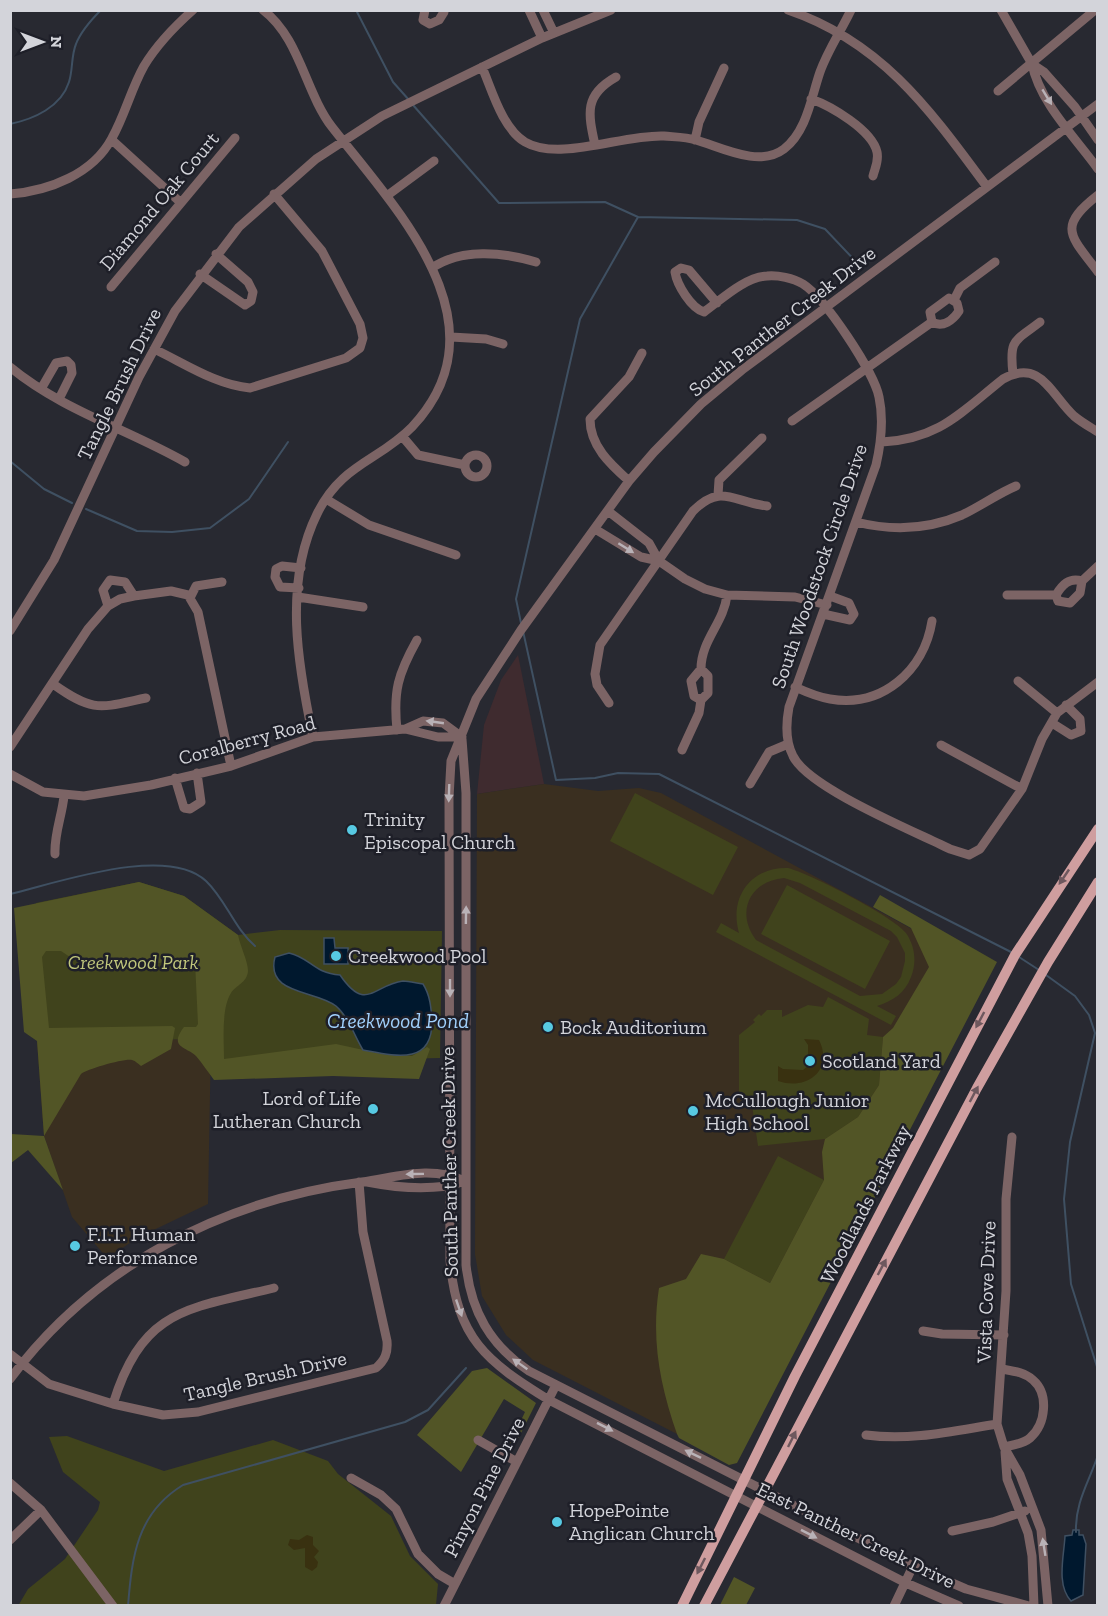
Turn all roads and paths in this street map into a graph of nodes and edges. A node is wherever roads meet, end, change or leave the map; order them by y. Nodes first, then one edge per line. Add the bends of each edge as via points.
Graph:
1 (193, 10) edge
2 (263, 10) edge
3 (425, 10) edge
4 (530, 10) edge
5 (543, 10) edge
6 (610, 10) edge
7 (788, 10) edge
8 (851, 10) edge
9 (1001, 10) edge
10 (1095, 10) edge
11 (443, 11) edge
12 (554, 33) junction
13 (840, 33) junction
14 (542, 38) junction
15 (1032, 64) junction
16 (482, 67) junction
17 (724, 68) dead end
18 (616, 77) dead end
19 (998, 90) dead end
20 (811, 99) junction
21 (1098, 104) edge
22 (1081, 117) junction
23 (1067, 127) junction
24 (235, 138) dead end
25 (112, 140) junction
26 (344, 140) junction
27 (695, 140) junction
28 (1098, 140) edge
29 (595, 145) junction
30 (434, 161) dead end
31 (1098, 169) edge
32 (873, 176) dead end
33 (987, 187) junction
34 (10, 194) edge
35 (274, 194) junction
36 (388, 195) junction
37 (1098, 195) edge
38 (180, 202) junction
39 (216, 254) junction
40 (536, 262) dead end
41 (995, 262) dead end
42 (432, 268) junction
43 (1098, 272) edge
44 (200, 274) junction
45 (111, 287) dead end
46 (954, 300) junction
47 (717, 303) junction
48 (826, 308) junction
49 (932, 322) junction
50 (1040, 322) dead end
51 (451, 337) junction
52 (503, 344) dead end
53 (154, 349) junction
54 (642, 352) dead end
55 (10, 367) edge
56 (867, 368) junction
57 (1013, 374) junction
58 (42, 389) junction
59 (59, 399) junction
60 (792, 421) dead end
61 (116, 428) junction
62 (1098, 432) edge
63 (402, 436) junction
64 (762, 438) dead end
65 (882, 442) junction
66 (185, 462) dead end
67 (465, 465) dead end
68 (629, 481) junction
69 (1016, 486) dead end
70 (718, 495) junction
71 (326, 499) junction
72 (767, 506) dead end
73 (608, 511) junction
74 (856, 522) junction
75 (595, 529) junction
76 (456, 555) dead end
77 (659, 561) junction
78 (1098, 566) edge
79 (301, 568) junction
80 (1082, 581) junction
81 (222, 582) dead end
82 (298, 592) junction
83 (727, 595) junction
84 (1007, 595) dead end
85 (1056, 595) junction
86 (134, 596) junction
87 (190, 598) junction
88 (827, 605) junction
89 (108, 606) junction
90 (363, 607) dead end
91 (932, 621) dead end
92 (10, 631) edge
93 (417, 640) dead end
94 (700, 669) junction
95 (1018, 681) dead end
96 (1098, 682) edge
97 (53, 684) junction
98 (795, 687) junction
99 (146, 698) dead end
100 (701, 700) junction
101 (609, 703) dead end
102 (1066, 705) junction
103 (1058, 713) junction
104 (1052, 723) junction
105 (401, 729) junction
106 (313, 737) junction
107 (462, 737) junction
108 (788, 744) junction
109 (941, 745) dead end
110 (10, 747) edge
111 (682, 750) dead end
112 (231, 766) junction
113 (197, 773) junction
114 (10, 774) edge
115 (175, 778) junction
116 (750, 784) dead end
117 (1022, 789) junction
118 (64, 796) junction
119 (1098, 829) edge
120 (56, 854) dead end
121 (1098, 882) edge
122 (1012, 1137) dead end
123 (450, 1174) junction
124 (465, 1181) junction
125 (362, 1182) junction
126 (450, 1187) junction
127 (274, 1288) dead end
128 (923, 1330) dead end
129 (1004, 1335) junction
130 (10, 1354) edge
131 (22, 1364) junction
132 (1002, 1369) junction
133 (10, 1379) edge
134 (556, 1385) junction
135 (549, 1400) junction
136 (113, 1404) junction
137 (997, 1424) junction
138 (866, 1435) dead end
139 (478, 1440) dead end
140 (1004, 1447) junction
141 (517, 1462) junction
142 (351, 1478) dead end
143 (746, 1480) junction
144 (10, 1483) edge
145 (766, 1492) junction
146 (737, 1495) junction
147 (757, 1507) junction
148 (1033, 1508) junction
149 (42, 1510) junction
150 (1021, 1513) junction
151 (952, 1531) dead end
152 (10, 1540) edge
153 (913, 1566) junction
154 (906, 1583) junction
155 (455, 1584) junction
156 (113, 1605) edge
157 (444, 1605) edge
158 (682, 1605) edge
159 (704, 1605) edge
160 (894, 1605) edge
161 (959, 1605) edge
162 (1029, 1605) edge
163 (1034, 1605) edge
164 (1048, 1605) edge

1 - 25 street via 144,67
2 - 26 street via 283,33 323,111
3 - 11 street via 423,20 430,24 439,20
4 - 14 street
5 - 12 street
6 - 12 street, Tangle Brush Drive
7 - 13 street
8 - 13 street
9 - 15 street
10 - 15 street
12 - 14 street, Tangle Brush Drive
13 - 20 street
13 - 33 street via 900,78
14 - 16 street, Tangle Brush Drive
15 - 19 street
15 - 22 street via 1044,72
15 -> 23 street via 1035,77
16 - 26 street, Tangle Brush Drive via 409,102
16 - 29 street via 509,124 524,141 554,148
17 - 27 street via 699,122
18 - 29 street via 593,97 589,112
20 - 27 street via 796,137 774,154 748,155
20 - 32 street via 840,113 873,144 877,162
21 - 22 street, South Panther Creek Drive
22 - 23 street, South Panther Creek Drive
22 - 28 street
23 - 31 street
23 - 33 street, South Panther Creek Drive
24 - 38 street, Diamond Oak Court
25 - 34 street via 93,161 64,181
25 - 38 street
26 - 35 street, Tangle Brush Drive
26 - 36 street
27 - 29 street via 626,137
30 - 36 street
33 - 48 street, South Panther Creek Drive
35 - 39 street, Tangle Brush Drive
35 - 53 street via 330,263 360,324 360,348 346,358 250,388 218,380
36 - 42 street
37 - 43 street via 1079,210 1071,226 1076,243
38 - 45 street, Diamond Oak Court
39 - 44 street, Tangle Brush Drive
39 - 44 street via 248,282 254,292 251,301 245,305
40 - 42 street via 519,257 464,255 453,256
41 - 46 street via 960,288
42 - 51 street via 447,309
44 - 53 street, Tangle Brush Drive
46 - 49 street via 933,308
46 - 49 street via 958,306 956,316 941,325
47 - 47 street via 689,270 681,268 675,272 676,281 698,310 704,312
47 - 48 street, South Woodstock Circle Drive via 743,284 766,276 802,284
48 - 56 street, South Woodstock Circle Drive
48 - 68 street, South Panther Creek Drive via 712,394
49 - 56 street
50 - 57 street via 1013,343
51 - 52 street
51 - 63 street via 439,386 423,413
53 - 61 street, Tangle Brush Drive
54 - 68 street via 629,376 590,418 590,434 596,445
55 - 58 street
56 - 60 street
56 - 65 street, South Woodstock Circle Drive via 880,398
57 - 62 street via 1026,373 1042,379 1075,416
57 - 65 street via 926,435
58 - 59 street
58 - 59 street via 56,363 67,362 72,373
59 - 61 street
61 - 66 street
61 - 92 street, Tangle Brush Drive via 54,560
63 - 67 street via 417,455
63 - 71 street via 351,470
64 - 70 street via 719,480
65 - 74 street, South Woodstock Circle Drive
68 - 73 street, South Panther Creek Drive
69 - 74 street via 964,514 918,528
70 - 72 street
70 - 77 street via 706,497 693,511
71 - 76 street via 369,525
71 - 79 street via 312,525
73 - 75 street, South Panther Creek Drive
73 - 77 street via 649,543
74 - 88 street, South Woodstock Circle Drive
75 -> 77 street via 641,557
75 - 107 street, South Panther Creek Drive via 523,626 476,699
77 - 83 street via 685,579
77 - 101 street via 607,631 597,654 597,685
78 - 80 street
79 - 82 street
79 - 82 street via 276,569 280,587
80 - 85 street via 1069,581
80 - 85 street via 1080,593 1070,603 1058,601
81 - 87 street via 196,586
82 - 90 street
82 - 106 street via 299,659
83 - 88 street via 795,597
83 - 94 street via 720,620 702,651
84 - 85 street
86 - 87 street via 171,591
86 - 89 street
86 - 89 street via 125,582 111,580 103,590
87 - 112 street via 198,612
88 - 98 street, South Woodstock Circle Drive
89 - 97 street via 88,629
91 - 98 street via 930,636 915,665 886,691 870,697 832,700
93 - 105 street via 396,683 394,704
94 - 100 street via 708,676 709,686
94 - 100 street via 691,681 694,696
95 - 103 street
96 - 102 street
97 - 99 street via 78,702 94,707
97 - 110 street
98 - 108 street, South Woodstock Circle Drive via 787,717
100 - 111 street
102 - 103 street
102 - 104 street via 1080,719 1082,731 1071,735
103 - 104 street
104 - 117 street
105 - 106 street, Coralberry Road
105 - 107 street, Coralberry Road via 438,737
107 -> 105 street, Coralberry Road via 443,723 423,721
106 - 112 street, Coralberry Road
107 -> 123 street, South Panther Creek Drive via 451,761 449,798
124 -> 107 street, South Panther Creek Drive via 466,793
108 - 116 street via 770,752
108 - 117 street via 798,765 823,785 969,855 980,849
109 - 117 street
112 - 113 street, Coralberry Road
113 - 115 street, Coralberry Road
113 - 115 street via 201,802 190,809 181,803
114 - 118 street, Coralberry Road via 33,788
115 - 118 street, Coralberry Road via 108,793
118 - 120 street
119 -> 143 main road, Woodlands Parkway via 1008,969 795,1377
145 -> 121 main road via 972,1097
122 - 129 street, Vista Cove Drive via 1006,1198
123 - 124 street
123 -> 125 street via 391,1175
123 - 126 street, South Panther Creek Drive
124 - 126 street
134 -> 124 street, South Panther Creek Drive via 513,1360 488,1334 478,1316 466,1265
125 - 126 street
125 - 131 street via 266,1201 179,1236 140,1258 93,1293
125 - 136 street, Tangle Brush Drive via 363,1232 388,1351 376,1368 198,1412 163,1415
126 -> 135 street, South Panther Creek Drive via 452,1284 465,1324 488,1358
127 - 136 street via 196,1308 161,1324 128,1362
128 - 129 street
129 - 132 street, Vista Cove Drive
130 - 131 street, Tangle Brush Drive
131 - 133 street
131 - 136 street, Tangle Brush Drive via 49,1384
132 - 137 street, Vista Cove Drive
132 - 140 street via 1031,1378 1044,1402 1042,1421 1032,1436
134 - 135 street, Pinyon Pine Drive
143 -> 134 street, South Panther Creek Drive
135 - 141 street, Pinyon Pine Drive
135 -> 146 street, South Panther Creek Drive
137 - 138 street via 895,1439
137 - 140 street, Vista Cove Drive
139 - 141 street
140 - 148 street, Vista Cove Drive
140 - 150 street, Vista Cove Drive via 1007,1479
141 - 155 street, Pinyon Pine Drive
142 - 155 street via 396,1509 418,1554
143 - 145 street, South Panther Creek Drive
143 - 146 main road, Woodlands Parkway
144 - 149 street
145 - 147 main road
145 - 153 street, East Panther Creek Drive
146 - 147 street, East Panther Creek Drive
146 -> 158 main road, Woodlands Parkway
147 -> 154 street, East Panther Creek Drive
147 - 159 main road
148 - 150 street
164 -> 148 street, Vista Cove Drive via 1045,1555
149 - 152 street
149 - 156 street
150 - 151 street
150 - 163 street, Vista Cove Drive via 1032,1556
153 - 154 street
153 - 162 street, East Panther Creek Drive via 966,1589
154 - 160 street
154 - 161 street, East Panther Creek Drive
155 - 157 street, Pinyon Pine Drive

